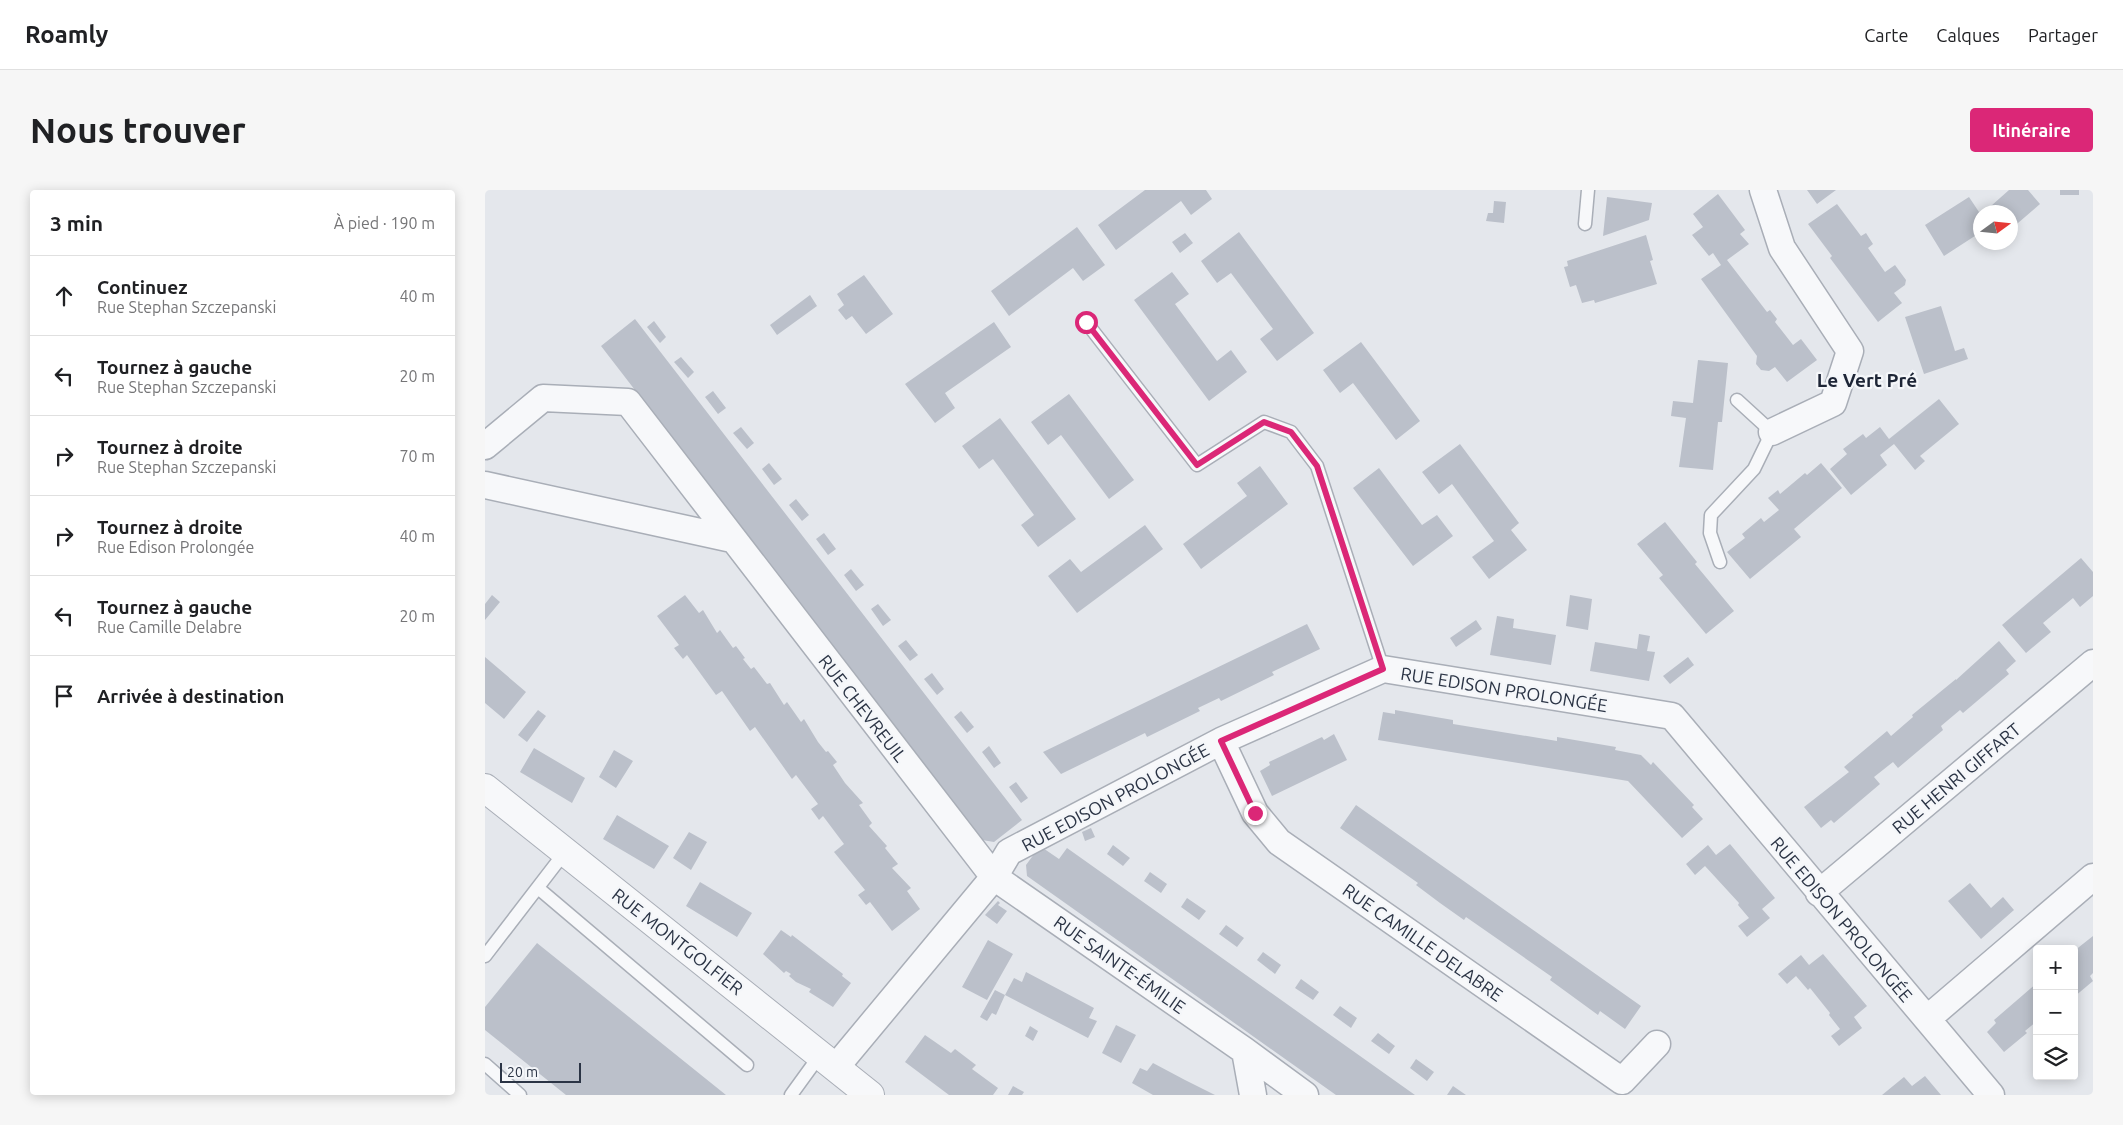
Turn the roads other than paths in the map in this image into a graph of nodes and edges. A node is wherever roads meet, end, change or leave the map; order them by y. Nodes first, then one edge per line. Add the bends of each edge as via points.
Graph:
1 (1588, 190) edge
2 (1763, 190) edge
3 (1585, 224) dead end
4 (1086, 322) dead end
5 (1737, 400) dead end
6 (1772, 432) junction
7 (485, 446) edge
8 (485, 485) edge
9 (732, 539) junction
10 (1720, 562) dead end
11 (2093, 663) edge
12 (1383, 669) junction
13 (1221, 741) junction
14 (485, 788) edge
15 (565, 852) junction
16 (2093, 876) edge
17 (994, 877) junction
18 (537, 888) junction
19 (1819, 893) junction
20 (485, 956) edge
21 (1927, 1019) junction
22 (1657, 1044) dead end
23 (1245, 1051) junction
24 (828, 1061) junction
25 (485, 1064) edge
26 (747, 1065) dead end
27 (520, 1095) edge
28 (791, 1095) edge
29 (870, 1095) edge
30 (1253, 1095) edge
31 (1305, 1095) edge
32 (1991, 1095) edge

1 - 3 lane
2 - 6 street via 1782,248 1850,351 1833,403
4 - 12 lane via 1197,465 1264,422 1291,432 1317,466
5 - 6 lane
6 - 10 lane via 1754,469 1711,515 1710,534
7 - 9 street, RUE CHEVREUIL via 543,398 628,402
8 - 9 street
9 - 17 street, RUE CHEVREUIL
11 - 19 street, RUE HENRI GIFFART
12 - 13 street, RUE EDISON PROLONGÉE
12 - 19 street, RUE EDISON PROLONGÉE via 1671,716
13 - 17 street, RUE EDISON PROLONGÉE via 1009,852
13 - 22 street, RUE CAMILLE DELABRE via 1255,813 1279,842 1622,1081
14 - 15 street, RUE MONTGOLFIER
15 - 18 lane
15 - 24 street, RUE MONTGOLFIER
16 - 21 street
17 - 23 street, RUE SAINTE-ÉMILIE
17 - 24 street, RUE EDISON PROLONGÉE
18 - 20 lane
18 - 26 lane
19 - 21 street, RUE EDISON PROLONGÉE
21 - 32 street, RUE EDISON PROLONGÉE
23 - 30 street
23 - 31 street, RUE SAINTE-ÉMILIE
24 - 28 lane
24 - 29 street, RUE MONTGOLFIER
25 - 27 lane

